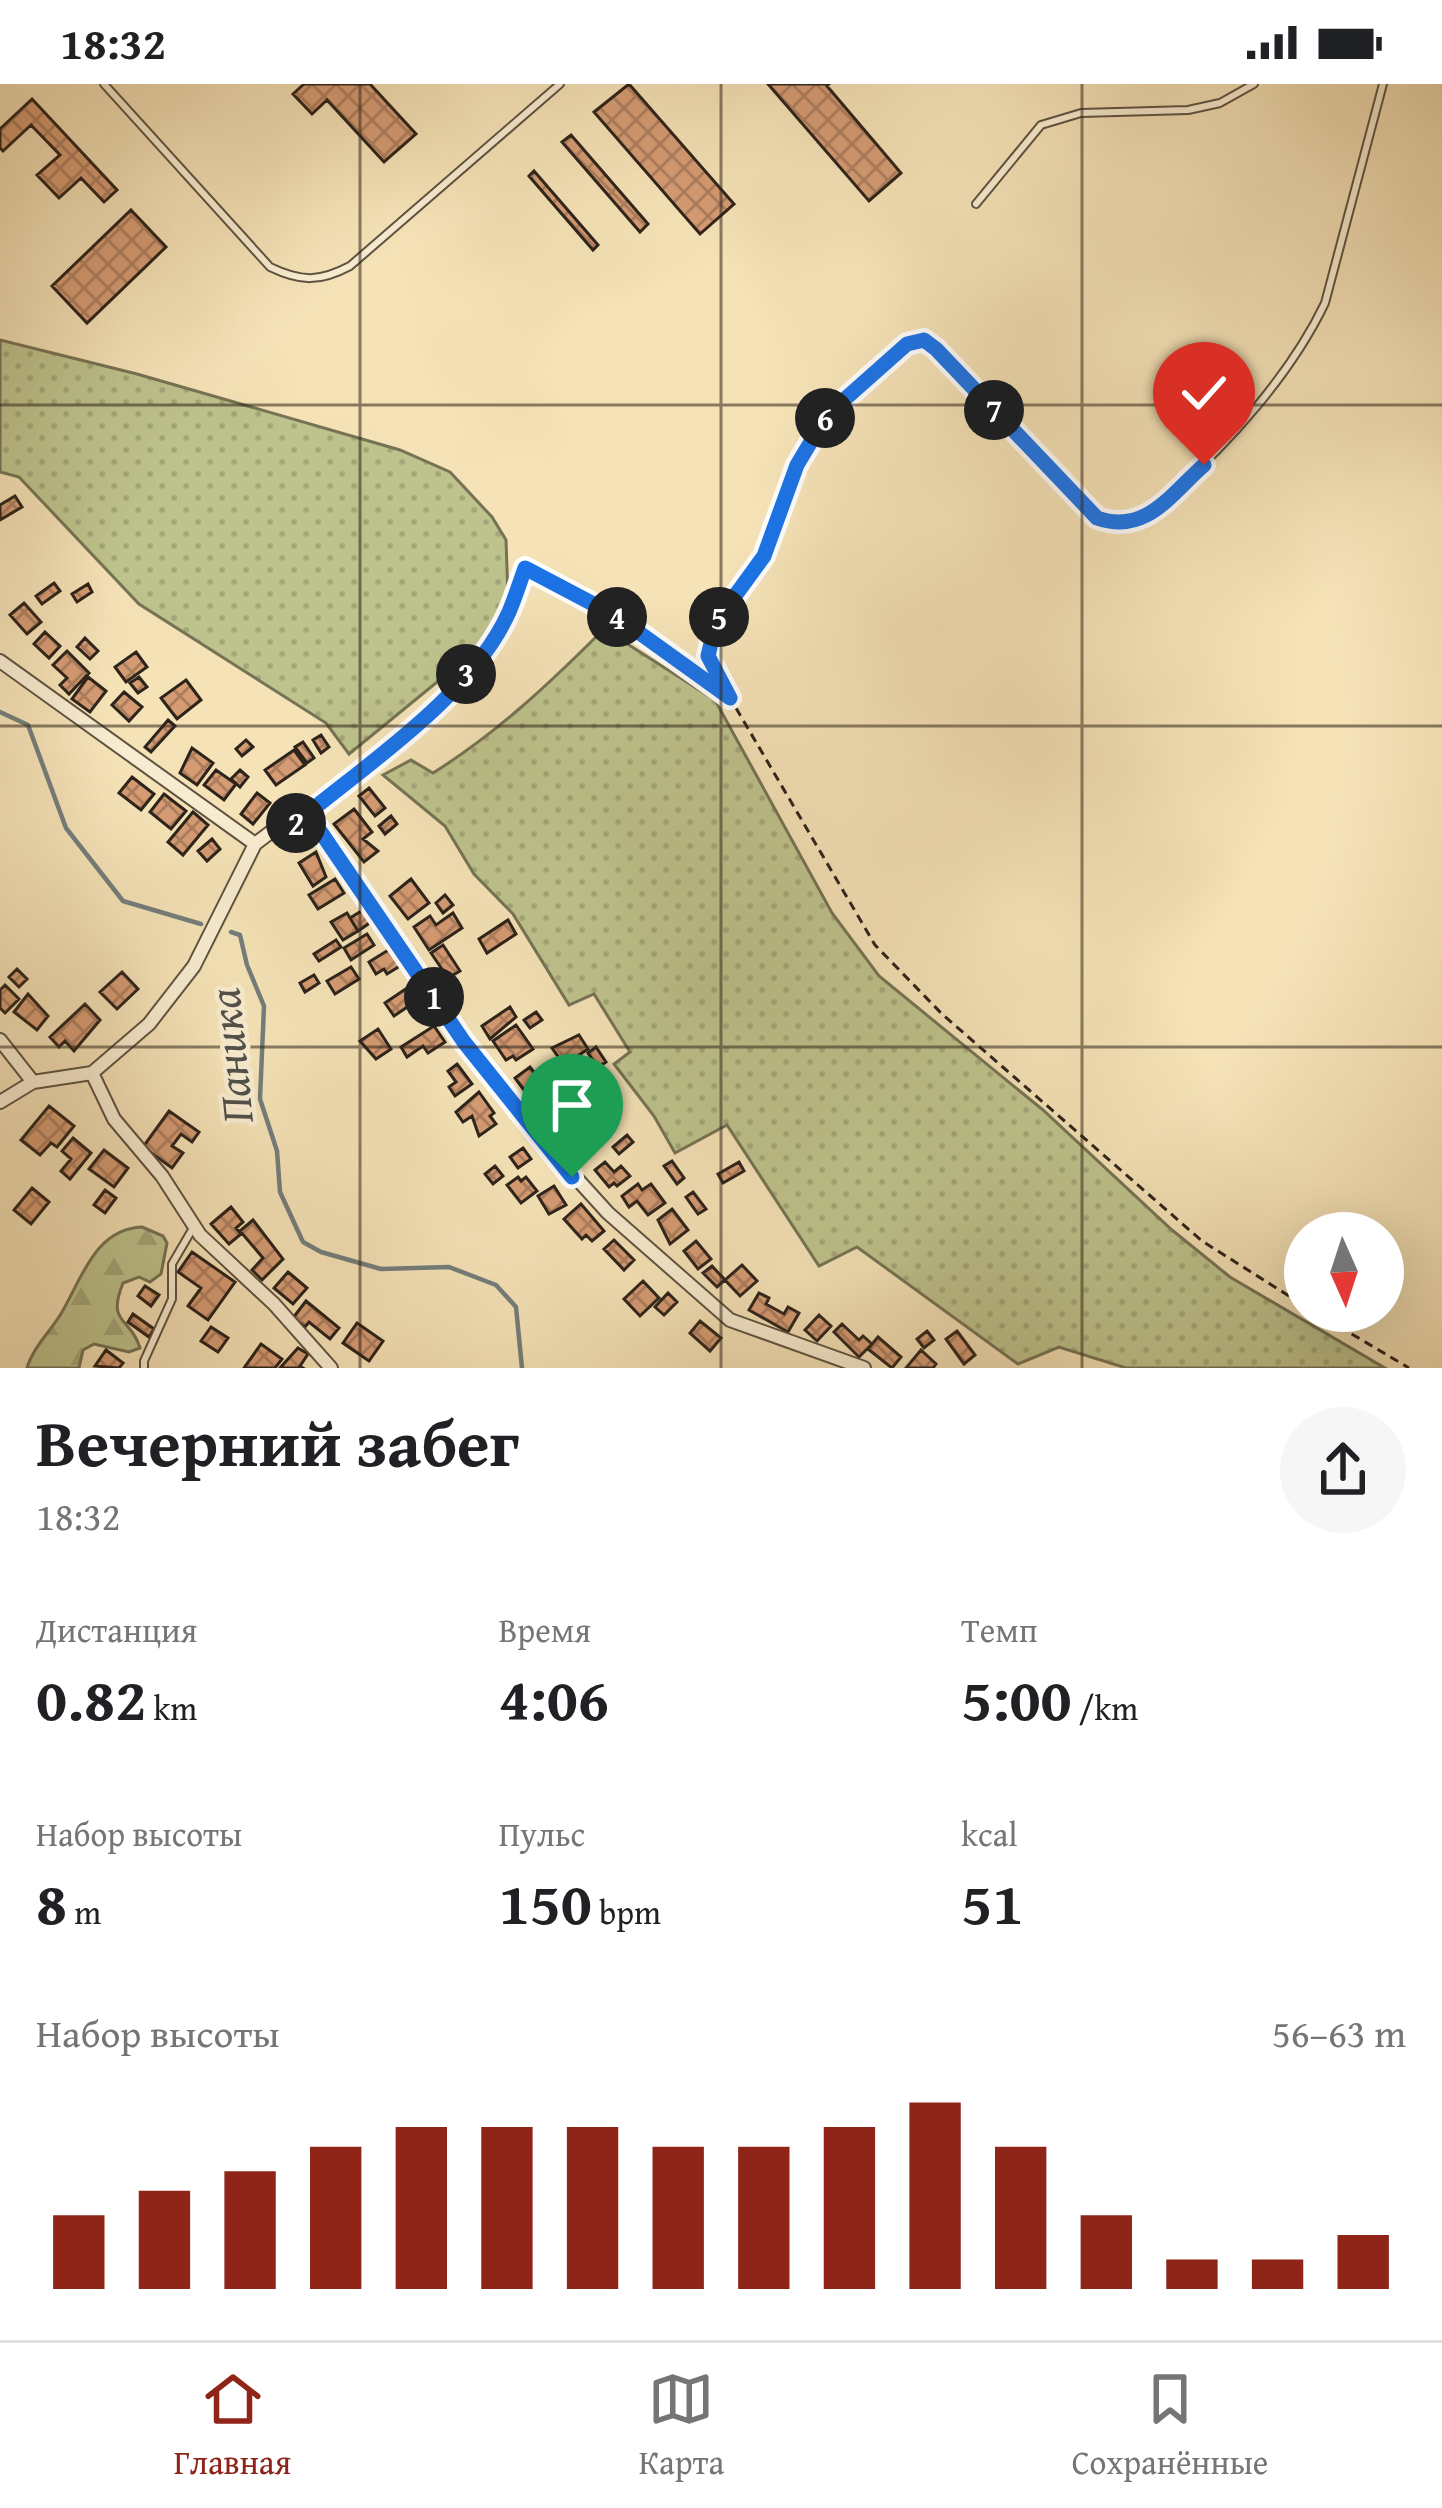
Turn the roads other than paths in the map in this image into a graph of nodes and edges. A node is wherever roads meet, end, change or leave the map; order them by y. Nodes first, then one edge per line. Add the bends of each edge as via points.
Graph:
1 (104, 84) edge
2 (560, 84) edge
3 (1254, 84) edge
4 (1383, 84) edge
5 (976, 204) dead end
6 (0, 661) edge
7 (730, 698) road end
8 (255, 844) junction
9 (0, 1040) edge
10 (92, 1073) junction
11 (33, 1082) junction
12 (0, 1102) edge
13 (194, 1226) junction
14 (144, 1368) edge
15 (332, 1368) edge
16 (864, 1368) edge

1 - 2 lane via 271,267 314,281 350,266
3 - 5 lane via 1188,110 1081,113 1041,125
4 - 7 lane via 1325,303 1280,375 1204,465 1142,521 1097,518 936,349 924,340 907,344 827,415 797,465 764,556 716,622 708,656
6 - 8 street
8 - 10 street via 194,966 149,1024
8 - 16 street via 280,825 318,828 464,1042 608,1213 730,1320
9 - 11 street
10 - 11 street
10 - 13 street via 114,1119
11 - 12 street
13 - 14 lane via 172,1264 172,1299
13 - 15 street

